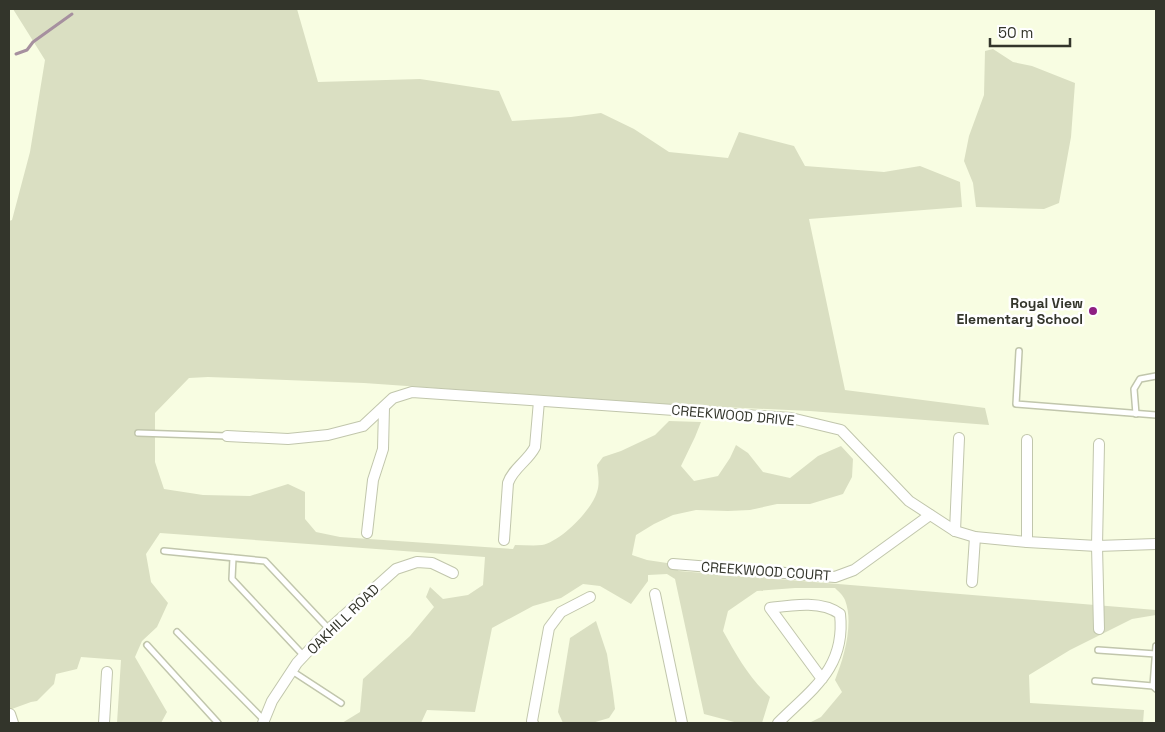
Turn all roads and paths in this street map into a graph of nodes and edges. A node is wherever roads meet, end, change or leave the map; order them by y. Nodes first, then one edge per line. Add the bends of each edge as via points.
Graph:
1 (1019, 351) dead end
2 (1156, 376) edge
3 (539, 401) junction
4 (384, 407) junction
5 (1136, 414) junction
6 (1156, 415) edge
7 (138, 433) dead end
8 (227, 436) joint
9 (959, 438) dead end
10 (1027, 440) dead end
11 (1099, 444) dead end
12 (930, 515) junction
13 (955, 531) junction
14 (367, 533) dead end
15 (975, 537) junction
16 (504, 540) dead end
17 (1027, 542) junction
18 (1156, 544) edge
19 (1097, 546) junction
20 (164, 551) dead end
21 (233, 558) junction
22 (673, 564) dead end
23 (453, 573) dead end
24 (972, 582) dead end
25 (655, 594) dead end
26 (590, 597) dead end
27 (330, 629) junction
28 (1099, 629) dead end
29 (177, 632) dead end
30 (147, 645) dead end
31 (1156, 646) edge
32 (1098, 650) dead end
33 (1156, 654) edge
34 (304, 656) junction
35 (292, 671) junction
36 (107, 672) dead end
37 (822, 679) junction
38 (1095, 681) dead end
39 (1155, 688) edge
40 (341, 703) dead end
41 (263, 722) edge
42 (104, 723) edge
43 (218, 723) edge
44 (533, 723) edge
45 (682, 723) edge
46 (778, 723) edge

1 - 5 lane via 1016,404
2 - 5 lane via 1140,379 1134,389
3 - 4 street, CREEKWOOD DRIVE via 412,392 393,398
3 - 12 street, CREEKWOOD DRIVE via 791,418 841,430 909,501
3 - 16 street via 535,447 508,483
4 - 8 street, CREEKWOOD DRIVE via 363,426 328,435 288,439
4 - 14 street via 383,449 373,480
5 - 6 lane
7 - 8 lane
9 - 13 street
10 - 17 street
11 - 19 street
12 - 13 street, CREEKWOOD DRIVE
12 - 22 street, CREEKWOOD COURT via 854,570 834,577
13 - 15 street, CREEKWOOD DRIVE
15 - 17 street, CREEKWOOD DRIVE
15 - 24 street
17 - 19 street, CREEKWOOD DRIVE
18 - 19 street, CREEKWOOD DRIVE
19 - 28 street
20 - 21 lane
21 - 27 lane via 265,561
21 - 34 lane via 232,579
23 - 27 street, OAKHILL ROAD via 432,563 417,562 396,569
25 - 45 street
26 - 44 street via 561,612 549,628
27 - 34 street, OAKHILL ROAD
29 - 41 lane
30 - 43 lane
31 - 33 lane
32 - 33 lane
33 - 39 lane
34 - 35 street, OAKHILL ROAD
35 - 40 lane
35 - 41 street, OAKHILL ROAD via 272,701
36 - 42 street
37 - 37 street via 839,650 840,614 832,608 799,604 770,608
37 - 46 street
38 - 39 lane

